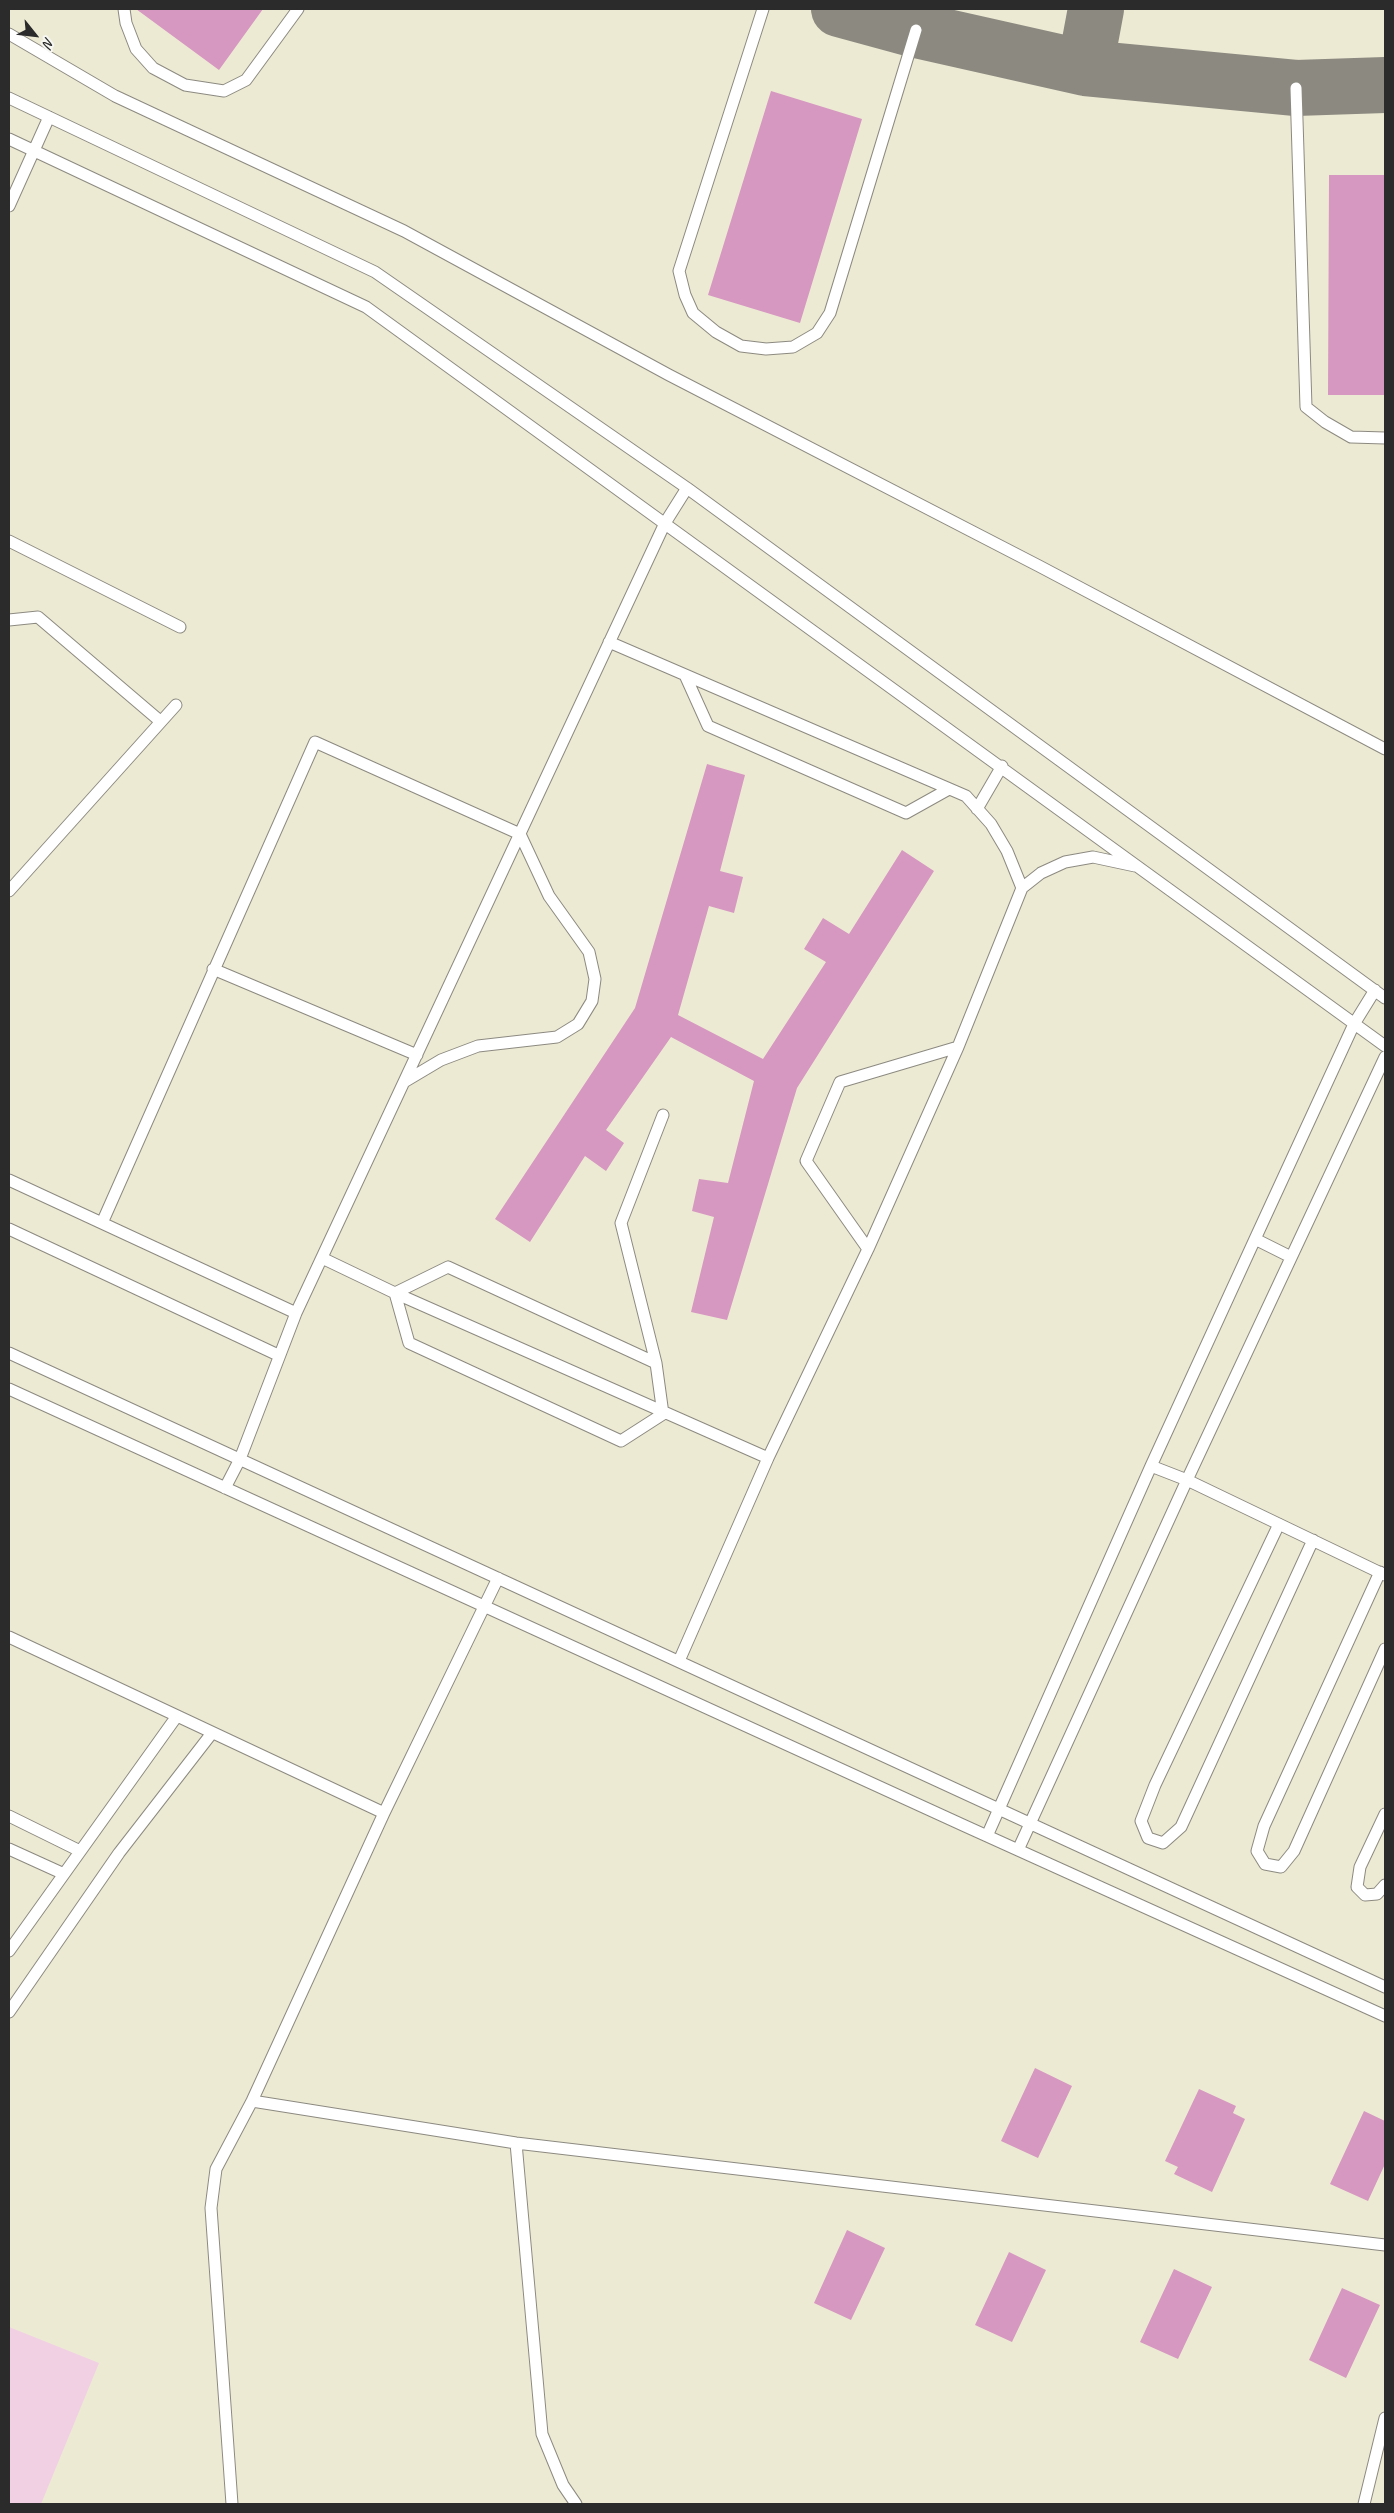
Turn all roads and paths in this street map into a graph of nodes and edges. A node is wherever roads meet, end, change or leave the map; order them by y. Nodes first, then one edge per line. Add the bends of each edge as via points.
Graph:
1 (124, 9) edge
2 (298, 9) edge
3 (762, 9) edge
4 (916, 30) dead end
5 (9, 34) edge
6 (1296, 88) dead end
7 (9, 98) edge
8 (49, 117) junction
9 (9, 139) edge
10 (33, 150) junction
11 (9, 206) edge
12 (1385, 438) edge
13 (687, 488) junction
14 (665, 523) junction
15 (9, 541) edge
16 (9, 620) edge
17 (180, 627) dead end
18 (609, 642) junction
19 (685, 675) junction
20 (176, 705) dead end
21 (160, 721) junction
22 (1385, 749) edge
23 (1002, 766) junction
24 (949, 789) junction
25 (977, 809) junction
26 (520, 834) junction
27 (1140, 867) junction
28 (1022, 888) junction
29 (9, 891) edge
30 (213, 969) junction
31 (1375, 990) junction
32 (1385, 998) edge
33 (1354, 1024) junction
34 (1385, 1046) edge
35 (958, 1047) junction
36 (417, 1054) junction
37 (1385, 1057) edge
38 (404, 1082) junction
39 (663, 1115) dead end
40 (9, 1180) edge
41 (102, 1223) junction
42 (9, 1229) edge
43 (1255, 1239) junction
44 (868, 1249) junction
45 (1291, 1256) junction
46 (322, 1258) junction
47 (395, 1293) junction
48 (296, 1313) junction
49 (9, 1353) edge
50 (278, 1355) junction
51 (656, 1363) junction
52 (9, 1389) edge
53 (663, 1414) junction
54 (768, 1458) junction
55 (240, 1459) junction
56 (1151, 1466) junction
57 (1187, 1480) junction
58 (225, 1488) junction
59 (1279, 1524) junction
60 (1313, 1540) junction
61 (1382, 1573) edge
62 (498, 1578) junction
63 (486, 1607) junction
64 (9, 1637) edge
65 (1385, 1649) edge
66 (679, 1661) junction
67 (177, 1716) junction
68 (212, 1732) junction
69 (1000, 1809) junction
70 (384, 1813) junction
71 (1385, 1814) edge
72 (9, 1816) edge
73 (1031, 1823) junction
74 (987, 1836) junction
75 (9, 1849) edge
76 (1018, 1850) junction
77 (80, 1851) junction
78 (64, 1874) junction
79 (1385, 1885) edge
80 (9, 1951) edge
81 (1385, 1987) edge
82 (9, 2012) edge
83 (1385, 2016) edge
84 (252, 2101) junction
85 (516, 2143) junction
86 (1385, 2245) edge
87 (1385, 2418) edge
88 (232, 2504) edge
89 (576, 2504) edge
90 (1364, 2504) edge

1 - 2 lane via 136,48 153,68 185,85 224,91 246,80
3 - 4 lane via 679,270 693,313 716,332 741,346 766,349 793,346 817,333 830,313
5 - 22 lane via 115,96 404,231 668,374
6 - 12 lane via 1306,407 1351,436
7 - 8 lane
8 - 10 lane
8 - 13 lane via 375,272
9 - 10 lane
10 - 11 lane
10 - 14 lane via 366,307
13 - 14 lane
13 - 31 lane
14 - 18 lane
14 - 23 lane
15 - 17 lane
16 - 21 lane via 38,617
18 - 19 lane
18 - 26 lane
19 - 24 lane
19 - 24 lane via 708,726 906,814
20 - 21 lane
21 - 29 lane
23 - 25 lane
23 - 27 lane
24 - 25 lane via 966,796
25 - 28 lane via 991,824 1007,851
26 - 30 lane via 315,742
26 - 36 lane
26 - 38 lane via 549,896 589,952 595,979 592,1001 578,1024 557,1037 478,1046 442,1060
27 - 28 lane via 1093,857 1066,862 1041,873
27 - 33 lane
28 - 35 lane
30 - 36 lane
30 - 41 lane
31 - 32 lane
31 - 33 lane
33 - 34 lane
33 - 43 lane
35 - 44 lane
35 - 44 lane via 840,1082 806,1161
36 - 38 lane
37 - 45 lane
38 - 46 lane
39 - 51 lane via 621,1223
40 - 41 lane
41 - 48 lane
42 - 50 lane
43 - 45 lane
43 - 56 lane
44 - 54 lane
45 - 57 lane
46 - 47 lane
46 - 48 lane
47 - 51 lane via 448,1267
47 - 53 lane
47 - 53 lane via 409,1342 621,1441
48 - 50 lane
49 - 55 lane
50 - 55 lane
51 - 53 lane
52 - 58 lane
53 - 54 lane
54 - 66 lane
55 - 58 lane
55 - 62 lane
56 - 57 lane
56 - 69 lane
57 - 59 lane
57 - 73 lane
58 - 63 lane
59 - 60 lane
59 - 60 lane via 1155,1785 1141,1821 1148,1838 1163,1842 1181,1826
60 - 61 lane
61 - 65 lane via 1264,1826 1257,1850 1265,1864 1281,1866 1294,1851
62 - 63 lane
62 - 66 lane
63 - 70 lane
63 - 74 lane
64 - 67 lane
66 - 69 lane
67 - 68 lane
67 - 77 lane
68 - 70 lane
68 - 82 lane via 119,1853
69 - 73 lane
69 - 74 lane
70 - 84 lane
71 - 79 lane via 1360,1867 1358,1887 1365,1895 1377,1894
72 - 77 lane
73 - 76 lane
73 - 81 lane
74 - 76 lane
75 - 78 lane
76 - 83 lane
77 - 78 lane
78 - 80 lane
84 - 85 lane
84 - 88 lane via 216,2169 211,2208
85 - 86 lane
85 - 89 lane via 542,2434 563,2485
87 - 90 lane

